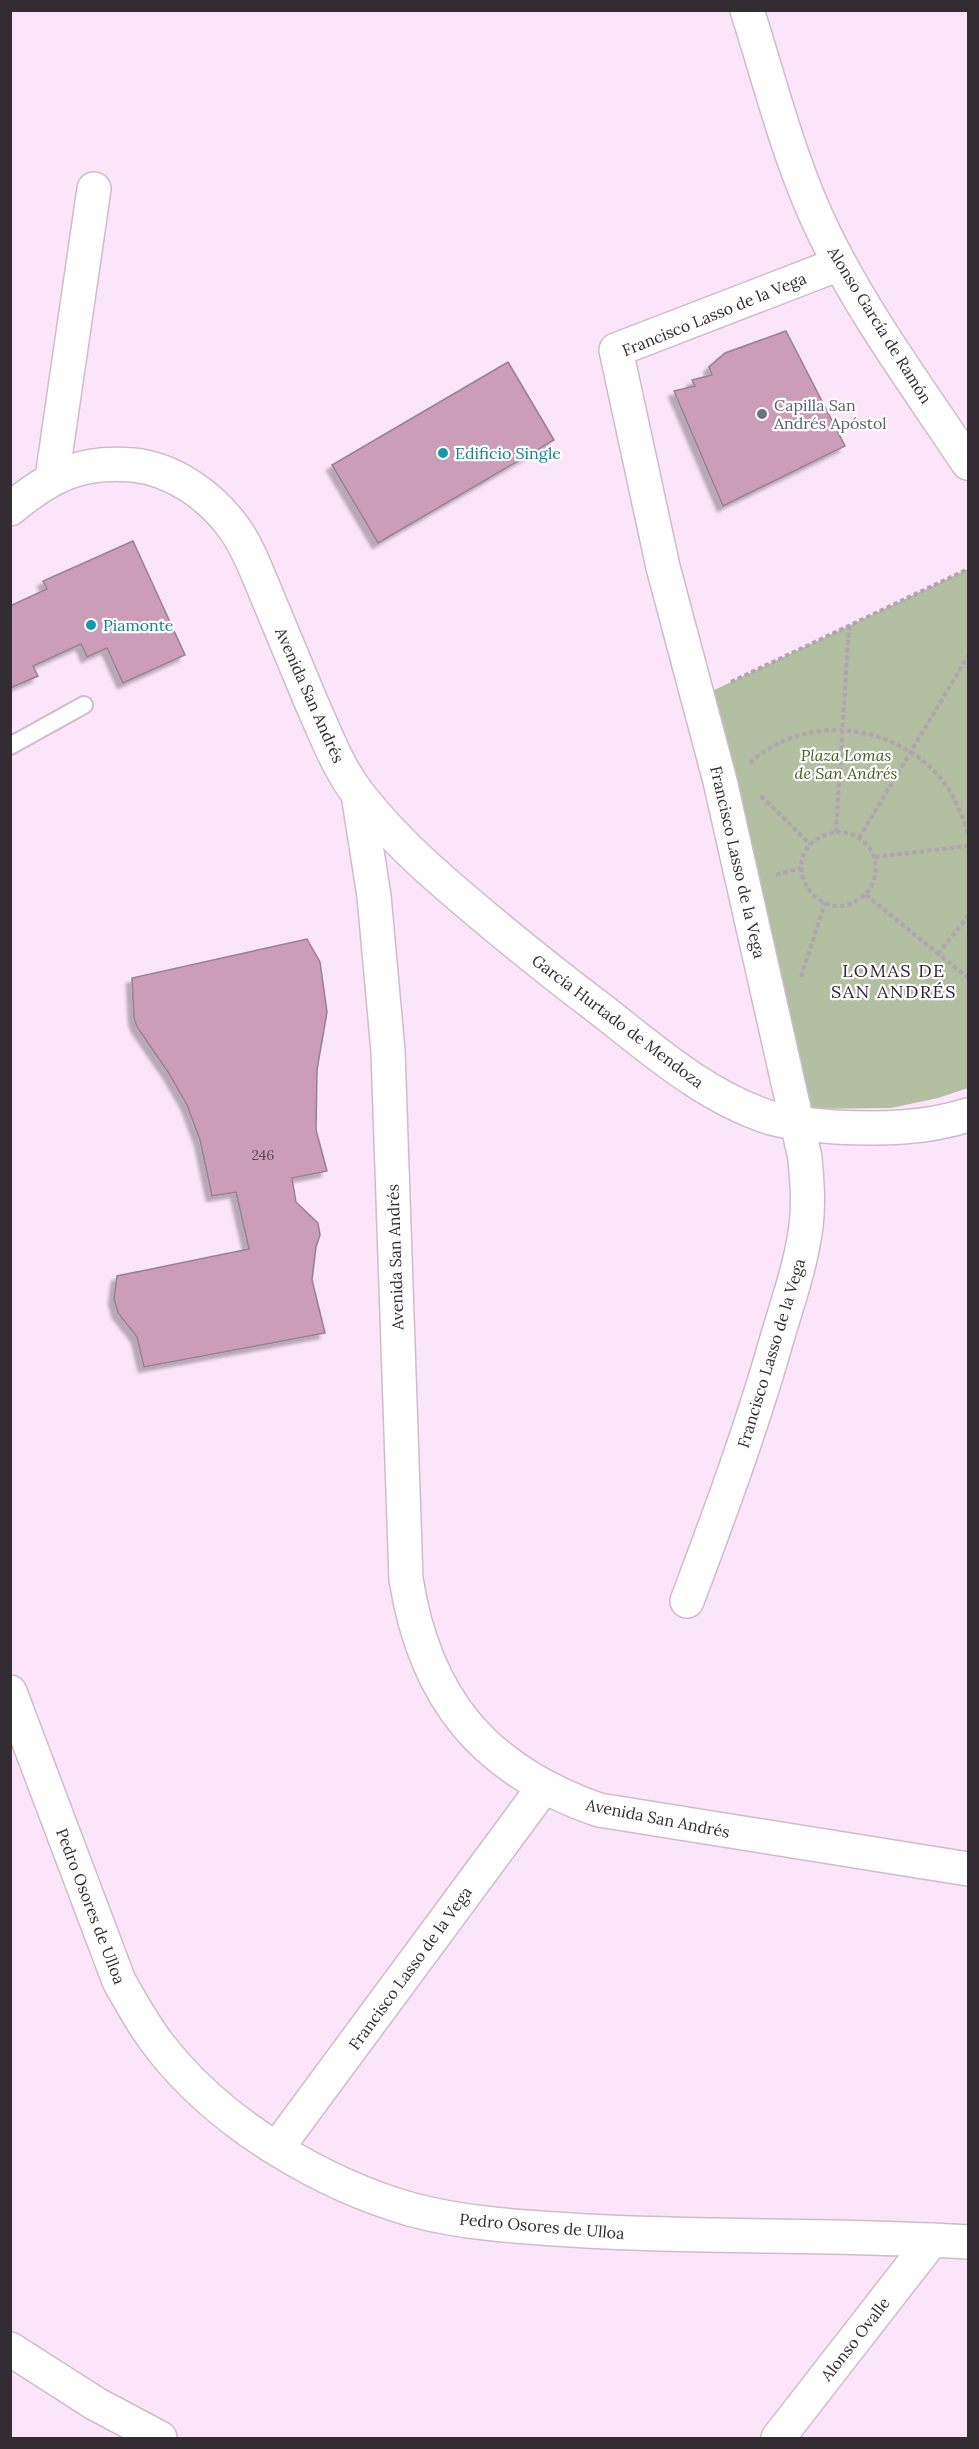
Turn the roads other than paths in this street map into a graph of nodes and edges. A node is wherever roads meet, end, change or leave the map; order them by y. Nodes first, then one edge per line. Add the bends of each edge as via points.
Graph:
1 (747, 10) edge
2 (94, 189) dead end
3 (839, 264) junction
4 (969, 463) edge
5 (52, 478) junction
6 (10, 509) edge
7 (84, 705) dead end
8 (10, 746) edge
9 (358, 794) junction
10 (969, 1115) edge
11 (797, 1124) junction
12 (687, 1601) dead end
13 (10, 1692) edge
14 (543, 1788) junction
15 (969, 1869) edge
16 (278, 2148) junction
17 (932, 2240) junction
18 (969, 2242) edge
19 (10, 2349) edge
20 (160, 2439) edge
21 (778, 2439) edge

1 - 3 street, Alonso García de Ramón via 810,201
2 - 5 street
3 - 4 street, Alonso García de Ramón
3 - 11 street, Francisco Lasso de la Vega via 616,350 663,567 720,781
5 - 6 street, Avenida San Andrés
5 - 9 street, Avenida San Andrés via 90,466 141,466 189,485 224,514 247,549 336,760
7 - 8 lane
9 - 11 street, García Hurtado de Mendoza via 412,856 560,979 672,1065 737,1105
9 - 14 street, Avenida San Andrés via 374,896 388,1051 404,1532 410,1605 429,1665 452,1706 491,1751
10 - 11 street, García Hurtado de Mendoza via 921,1126 883,1129
11 - 12 street, Francisco Lasso de la Vega via 808,1194 801,1258 751,1424
13 - 16 street, Pedro Osores de Ulloa via 119,1981 134,2007 162,2049 189,2079 246,2128
14 - 15 street, Avenida San Andrés via 599,1810
14 - 16 street, Francisco Lasso de la Vega
16 - 17 street, Pedro Osores de Ulloa via 374,2197 441,2217 491,2225 635,2234
17 - 18 street, Pedro Osores de Ulloa
17 - 21 street, Alonso Ovalle
19 - 20 street

